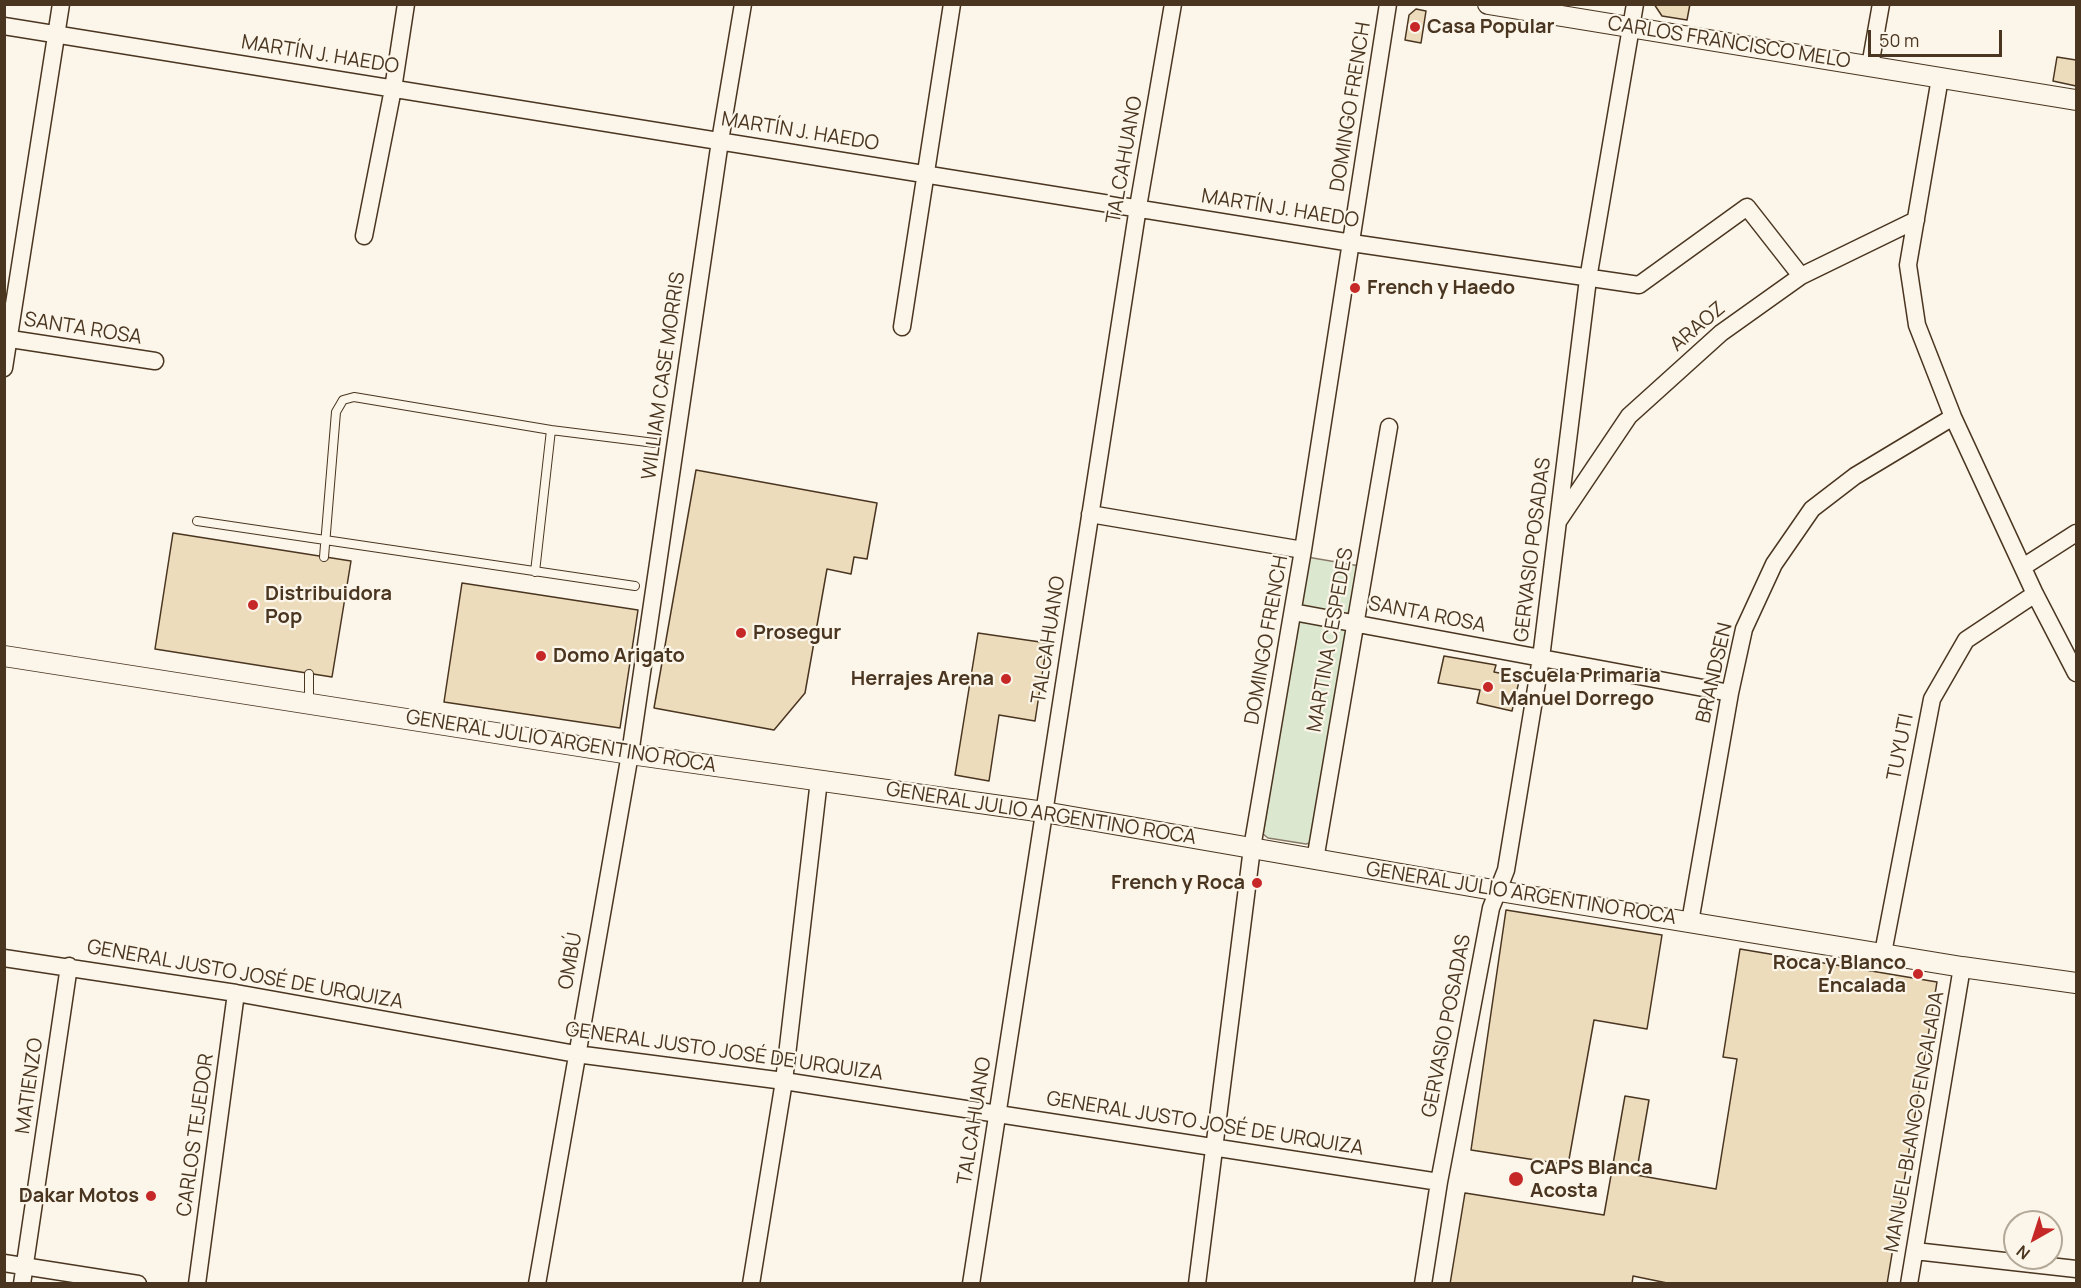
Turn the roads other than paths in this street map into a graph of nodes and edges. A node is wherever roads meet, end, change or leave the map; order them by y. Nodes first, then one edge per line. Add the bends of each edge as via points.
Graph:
1 (61, 4) edge
2 (406, 4) edge
3 (743, 4) edge
4 (952, 4) edge
5 (1173, 4) edge
6 (1388, 4) edge
7 (1488, 4) edge
8 (1635, 4) edge
9 (1881, 4) edge
10 (4, 26) edge
11 (1631, 27) junction
12 (55, 34) junction
13 (1870, 66) junction
14 (1940, 78) junction
15 (393, 88) junction
16 (2076, 100) edge
17 (720, 141) junction
18 (926, 173) junction
19 (1138, 207) junction
20 (1916, 220) junction
21 (364, 236) dead end
22 (1352, 243) junction
23 (1801, 276) junction
24 (1588, 279) junction
25 (902, 327) dead end
26 (7, 338) edge
27 (155, 361) dead end
28 (4, 368) edge
29 (1953, 417) junction
30 (1389, 426) dead end
31 (551, 430) junction
32 (656, 443) dead end
33 (1090, 514) junction
34 (197, 521) dead end
35 (1557, 524) junction
36 (2076, 533) edge
37 (327, 539) junction
38 (1303, 550) junction
39 (324, 557) dead end
40 (2024, 567) junction
41 (535, 572) junction
42 (634, 586) dead end
43 (2036, 594) junction
44 (1293, 612) junction
45 (1355, 623) junction
46 (4, 656) edge
47 (1540, 658) junction
48 (2076, 673) edge
49 (309, 674) dead end
50 (1730, 693) junction
51 (309, 703) junction
52 (630, 754) junction
53 (819, 780) junction
54 (1044, 812) junction
55 (1252, 848) junction
56 (1316, 860) junction
57 (1499, 891) junction
58 (1690, 922) junction
59 (1883, 952) junction
60 (4, 957) edge
61 (69, 966) junction
62 (1962, 967) junction
63 (2076, 983) edge
64 (236, 993) junction
65 (576, 1054) junction
66 (784, 1081) junction
67 (998, 1113) junction
68 (1214, 1148) junction
69 (1439, 1182) junction
70 (1915, 1251) junction
71 (4, 1263) edge
72 (24, 1266) junction
73 (2076, 1269) edge
74 (22, 1284) edge
75 (138, 1284) edge
76 (197, 1284) edge
77 (537, 1284) edge
78 (751, 1284) edge
79 (971, 1284) edge
80 (1197, 1284) edge
81 (1423, 1284) edge
82 (1909, 1284) edge

1 - 12 street
2 - 15 street
3 - 17 street, WILLIAM CASE MORRIS
4 - 18 street
5 - 19 street, TALCAHUANO
6 - 22 street, DOMINGO FRENCH
7 - 11 street, CARLOS FRANCISCO MELO
8 - 11 street, GERVASIO POSADAS
9 - 13 street
10 - 12 street, MARTÍN J. HAEDO
11 - 13 street, CARLOS FRANCISCO MELO
11 - 24 street, GERVASIO POSADAS
12 - 15 street, MARTÍN J. HAEDO
12 - 26 street
13 - 14 street, CARLOS FRANCISCO MELO
14 - 16 street, CARLOS FRANCISCO MELO
14 - 20 street
15 - 17 street, MARTÍN J. HAEDO
15 - 21 street
17 - 18 street, MARTÍN J. HAEDO
17 - 52 street, WILLIAM CASE MORRIS
18 - 19 street, MARTÍN J. HAEDO
18 - 25 street
19 - 22 street, MARTÍN J. HAEDO
19 - 33 street, TALCAHUANO
20 - 23 street, ARAOZ
20 - 29 street via 1908,265 1917,325
22 - 24 street, MARTÍN J. HAEDO
22 - 38 street, DOMINGO FRENCH
23 - 24 street via 1747,207 1639,285
23 - 35 street, ARAOZ via 1720,333 1629,416
24 - 35 street, GERVASIO POSADAS
26 - 27 street, SANTA ROSA
26 - 28 street
29 - 40 street
29 - 50 street, BRANDSEN via 1855,476 1812,509 1774,564 1744,629
30 - 45 street, MARTINA CESPEDES
31 - 32 lane
31 - 37 lane via 354,397 343,400 336,412
31 - 41 lane
33 - 38 street
33 - 54 street, TALCAHUANO
34 - 37 lane
35 - 47 street, GERVASIO POSADAS
36 - 40 street
37 - 39 lane
37 - 41 lane
38 - 44 street, DOMINGO FRENCH
40 - 43 street
41 - 42 lane
43 - 48 street
43 - 59 street, TUYUTI via 1966,640 1932,699
44 - 45 street, SANTA ROSA
44 - 55 street, DOMINGO FRENCH
45 - 47 street, SANTA ROSA
45 - 56 street, MARTINA CESPEDES
46 - 51 street, GENERAL JULIO ARGENTINO ROCA
47 - 50 street, SANTA ROSA
47 - 57 street, GERVASIO POSADAS via 1506,870
49 - 51 lane
50 - 58 street, BRANDSEN
51 - 52 street, GENERAL JULIO ARGENTINO ROCA
52 - 53 street, GENERAL JULIO ARGENTINO ROCA
52 - 65 street, OMBÚ
53 - 54 street, GENERAL JULIO ARGENTINO ROCA
53 - 66 street
54 - 55 street, GENERAL JULIO ARGENTINO ROCA
54 - 67 street, TALCAHUANO
55 - 56 street, GENERAL JULIO ARGENTINO ROCA
55 - 68 street, DOMINGO FRENCH
56 - 57 street, GENERAL JULIO ARGENTINO ROCA
57 - 58 street, GENERAL JULIO ARGENTINO ROCA
57 - 69 street, GERVASIO POSADAS via 1491,908
58 - 59 street, GENERAL JULIO ARGENTINO ROCA
59 - 62 street, GENERAL JULIO ARGENTINO ROCA
60 - 61 street, GENERAL JUSTO JOSÉ DE URQUIZA
61 - 64 street, GENERAL JUSTO JOSÉ DE URQUIZA
61 - 72 street, MATIENZO
62 - 63 street, GENERAL JULIO ARGENTINO ROCA
62 - 70 street, MANUEL BLANCO ENCALADA
64 - 65 street, GENERAL JUSTO JOSÉ DE URQUIZA
64 - 76 street, CARLOS TEJEDOR
65 - 66 street, GENERAL JUSTO JOSÉ DE URQUIZA
65 - 77 street, OMBÚ
66 - 67 street, GENERAL JUSTO JOSÉ DE URQUIZA
66 - 78 street
67 - 68 street, GENERAL JUSTO JOSÉ DE URQUIZA
67 - 79 street, TALCAHUANO
68 - 69 street, GENERAL JUSTO JOSÉ DE URQUIZA
68 - 80 street, DOMINGO FRENCH
69 - 81 street, GERVASIO POSADAS
70 - 73 street
70 - 82 street, MANUEL BLANCO ENCALADA
71 - 72 street
72 - 74 street, MATIENZO
72 - 75 street

